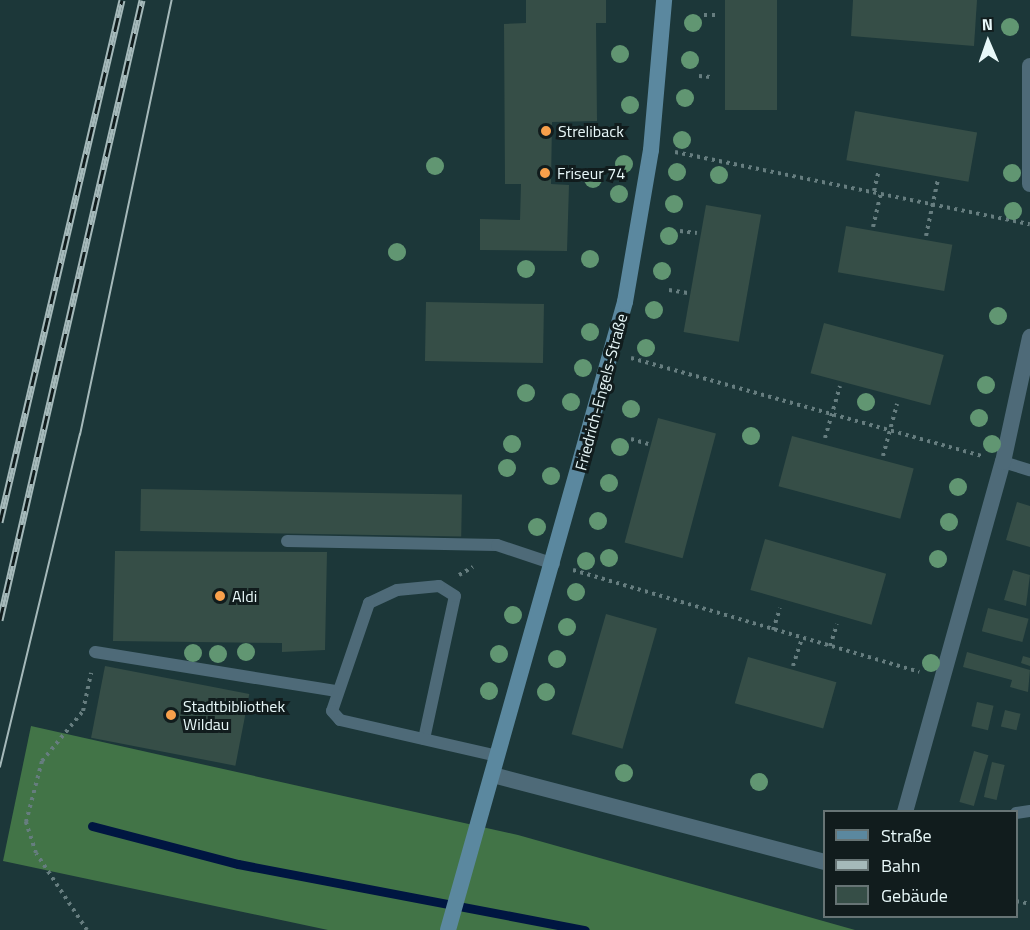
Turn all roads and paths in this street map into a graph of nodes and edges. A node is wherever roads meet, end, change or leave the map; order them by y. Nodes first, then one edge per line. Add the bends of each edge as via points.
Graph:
1 (664, 0) edge
2 (705, 15) dead end
3 (718, 15) dead end
4 (1030, 66) edge
5 (699, 76) dead end
6 (711, 77) dead end
7 (651, 150) junction
8 (879, 170) dead end
9 (938, 179) dead end
10 (1030, 184) edge
11 (874, 191) junction
12 (881, 193) junction
13 (933, 203) junction
14 (1030, 224) edge
15 (873, 226) dead end
16 (680, 231) dead end
17 (697, 233) dead end
18 (926, 236) dead end
19 (669, 290) dead end
20 (688, 293) dead end
21 (1030, 337) edge
22 (612, 354) junction
23 (840, 386) dead end
24 (897, 404) dead end
25 (833, 412) junction
26 (890, 428) junction
27 (825, 438) dead end
28 (631, 439) dead end
29 (648, 444) dead end
30 (883, 456) dead end
31 (1003, 462) junction
32 (1030, 470) edge
33 (287, 541) dead end
34 (554, 564) junction
35 (780, 608) dead end
36 (837, 624) dead end
37 (773, 630) junction
38 (802, 638) junction
39 (830, 646) junction
40 (95, 652) joint
41 (793, 666) dead end
42 (943, 678) junction
43 (337, 692) junction
44 (424, 739) junction
45 (497, 756) junction
46 (493, 775) junction
47 (906, 810) edge
48 (823, 861) edge
49 (87, 930) edge
50 (448, 930) edge

1 - 7 main road, Friedrich-Engels-Straße
2 - 3 path
4 - 10 street
5 - 6 path
7 - 11 path
7 - 22 main road, Friedrich-Engels-Straße
8 - 11 path
9 - 13 path
11 - 12 path
12 - 13 path
12 - 15 path
13 - 14 path
13 - 18 path
16 - 17 path
19 - 20 path
21 - 31 street
22 - 25 path
22 - 34 main road, Friedrich-Engels-Straße
23 - 25 path
24 - 26 path
25 - 26 path
25 - 27 path
26 - 30 path
26 - 31 path
28 - 29 path
31 - 32 lane
31 - 42 street
33 - 34 lane via 497,545
34 - 37 path
34 - 45 main road, Friedrich-Engels-Straße
35 - 37 path
36 - 39 path
37 - 38 path
38 - 39 path
38 - 41 path
39 - 42 path
40 - 43 lane
40 - 49 path via 83,711 42,761 26,822 36,853
42 - 47 street
43 - 44 lane via 332,711 340,720
43 - 44 lane via 369,603 397,590 440,586 454,596
44 - 45 lane
45 - 46 main road, Friedrich-Engels-Straße
46 - 48 street
46 - 50 main road, Friedrich-Engels-Straße

